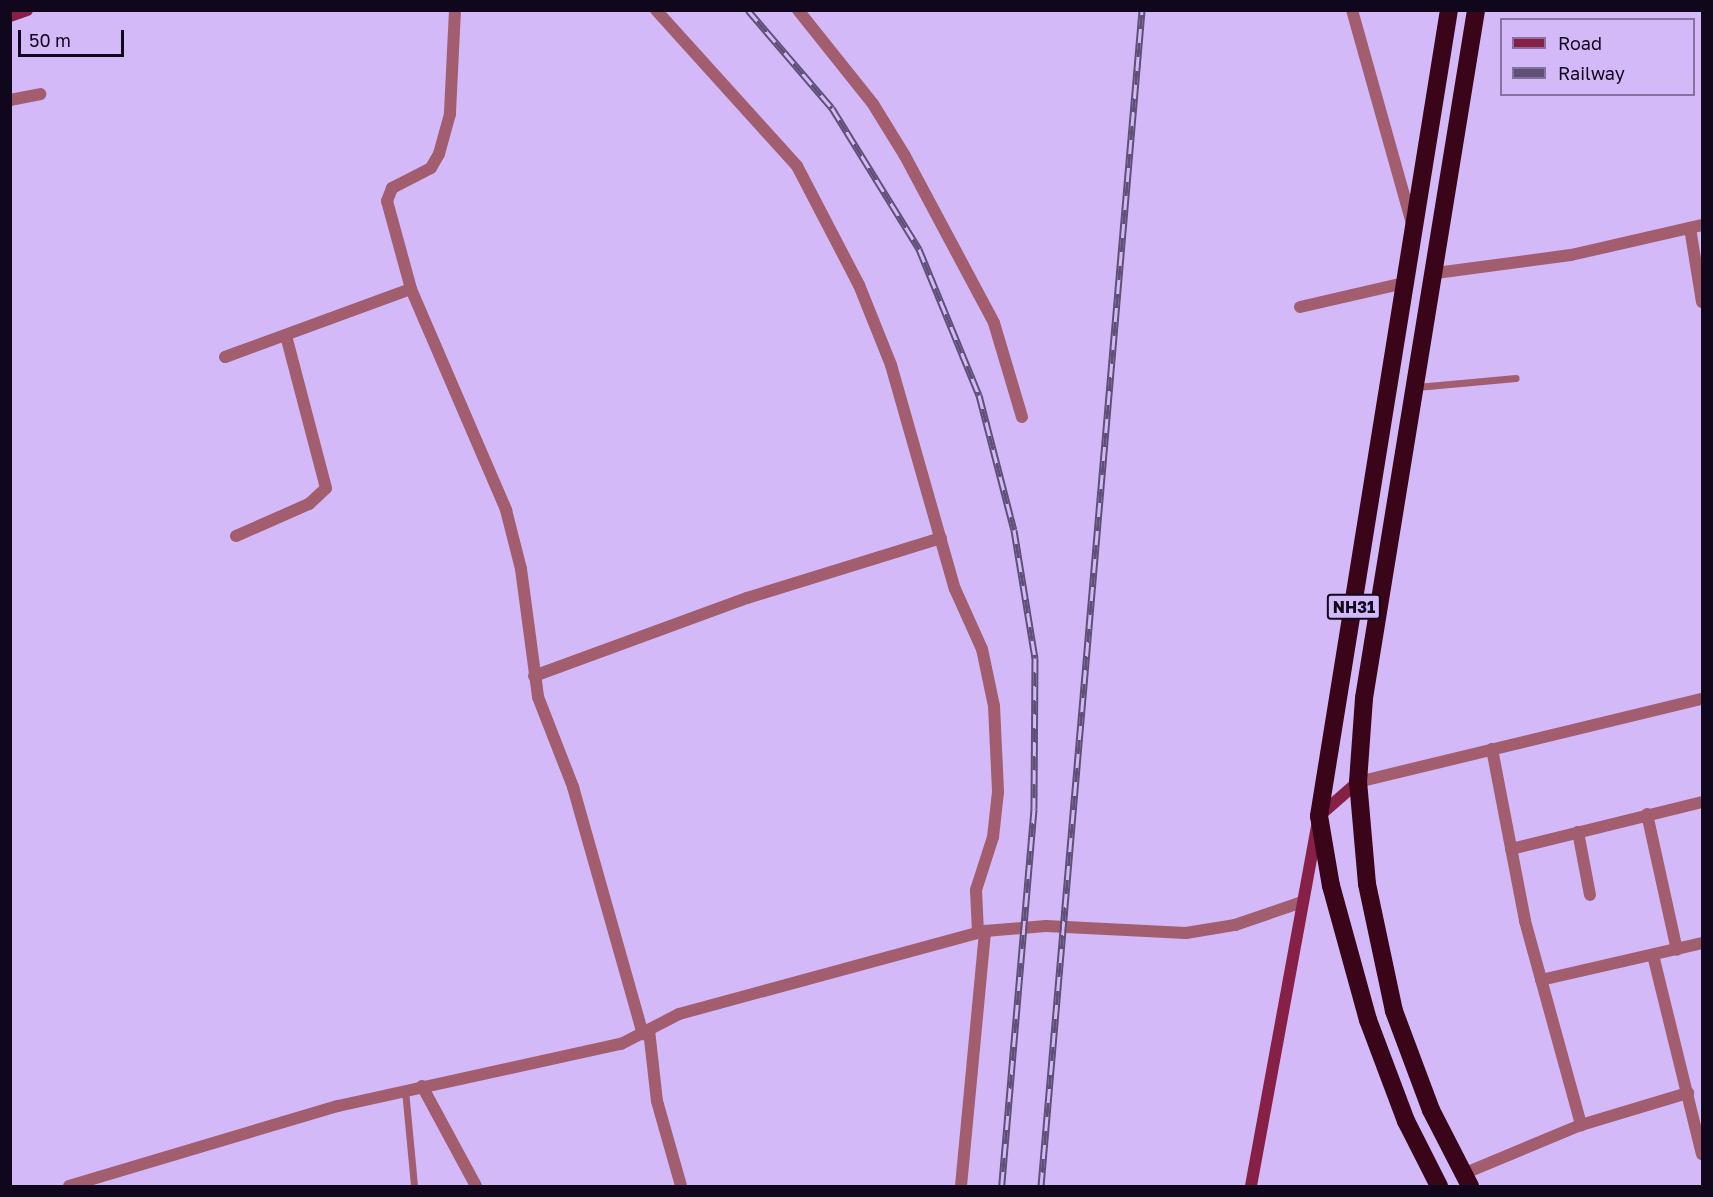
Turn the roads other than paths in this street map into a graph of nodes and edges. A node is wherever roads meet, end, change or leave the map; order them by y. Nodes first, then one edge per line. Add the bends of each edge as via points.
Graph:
1 (27, 10) edge
2 (455, 10) edge
3 (656, 10) edge
4 (798, 10) edge
5 (1352, 10) edge
6 (1449, 10) edge
7 (1476, 10) edge
8 (10, 16) edge
9 (40, 94) dead end
10 (10, 100) edge
11 (1696, 227) edge
12 (1416, 235) junction
13 (1436, 273) junction
14 (1408, 282) junction
15 (411, 289) junction
16 (1702, 302) edge
17 (1300, 307) dead end
18 (286, 335) junction
19 (225, 357) dead end
20 (1515, 378) dead end
21 (1417, 387) junction
22 (1022, 417) dead end
23 (236, 536) dead end
24 (941, 538) junction
25 (534, 676) junction
26 (1702, 699) edge
27 (1492, 749) junction
28 (1358, 782) junction
29 (1702, 802) edge
30 (1647, 814) junction
31 (1319, 816) junction
32 (1578, 832) junction
33 (1511, 849) junction
34 (1590, 895) dead end
35 (1302, 902) junction
36 (982, 932) junction
37 (1702, 943) edge
38 (1677, 950) junction
39 (1653, 955) junction
40 (1541, 980) junction
41 (646, 1032) junction
42 (422, 1086) junction
43 (405, 1090) junction
44 (1688, 1093) junction
45 (1581, 1125) junction
46 (1702, 1154) edge
47 (1466, 1180) edge
48 (69, 1186) edge
49 (414, 1186) edge
50 (476, 1186) edge
51 (681, 1186) edge
52 (961, 1186) edge
53 (1251, 1186) edge
54 (1439, 1186) edge

1 - 8 main road
2 - 15 street via 450,114 439,154 431,168 388,195
3 - 24 street via 785,148 832,229 891,365
4 - 22 street via 873,104 937,215 994,323
5 - 12 street
6 - 12 highway, NH31
7 - 13 highway, NH31
9 - 10 street
11 - 13 street via 1571,255
11 - 16 street
12 - 14 highway, NH31
13 - 21 highway, NH31
14 - 17 street
14 - 31 highway, NH31
15 - 18 street
15 - 25 street via 506,510 520,569
18 - 19 street
18 - 23 street via 326,488 309,504
20 - 21 lane
21 - 28 highway, NH31 via 1364,698
24 - 25 street via 747,598
24 - 36 street via 955,589 982,649 998,736 997,813 976,890
25 - 41 street via 573,787
26 - 27 street
27 - 28 street
27 - 33 street
28 - 31 main road
28 - 47 highway, NH31 via 1367,884 1394,1011 1431,1110
29 - 30 street
30 - 32 street
30 - 38 street
31 - 35 main road
31 - 54 highway, NH31 via 1348,957 1406,1121
32 - 33 street
32 - 34 street
33 - 40 street
35 - 36 street via 1235,925 1186,933 1046,926
35 - 53 main road
36 - 41 street via 679,1014
36 - 52 street
37 - 38 street
38 - 39 street
39 - 40 street
39 - 44 street
40 - 45 street
41 - 42 street via 621,1044
41 - 51 street via 657,1101
42 - 43 street
42 - 50 street
43 - 48 street
43 - 49 lane
44 - 45 street
44 - 46 street
45 - 47 street

